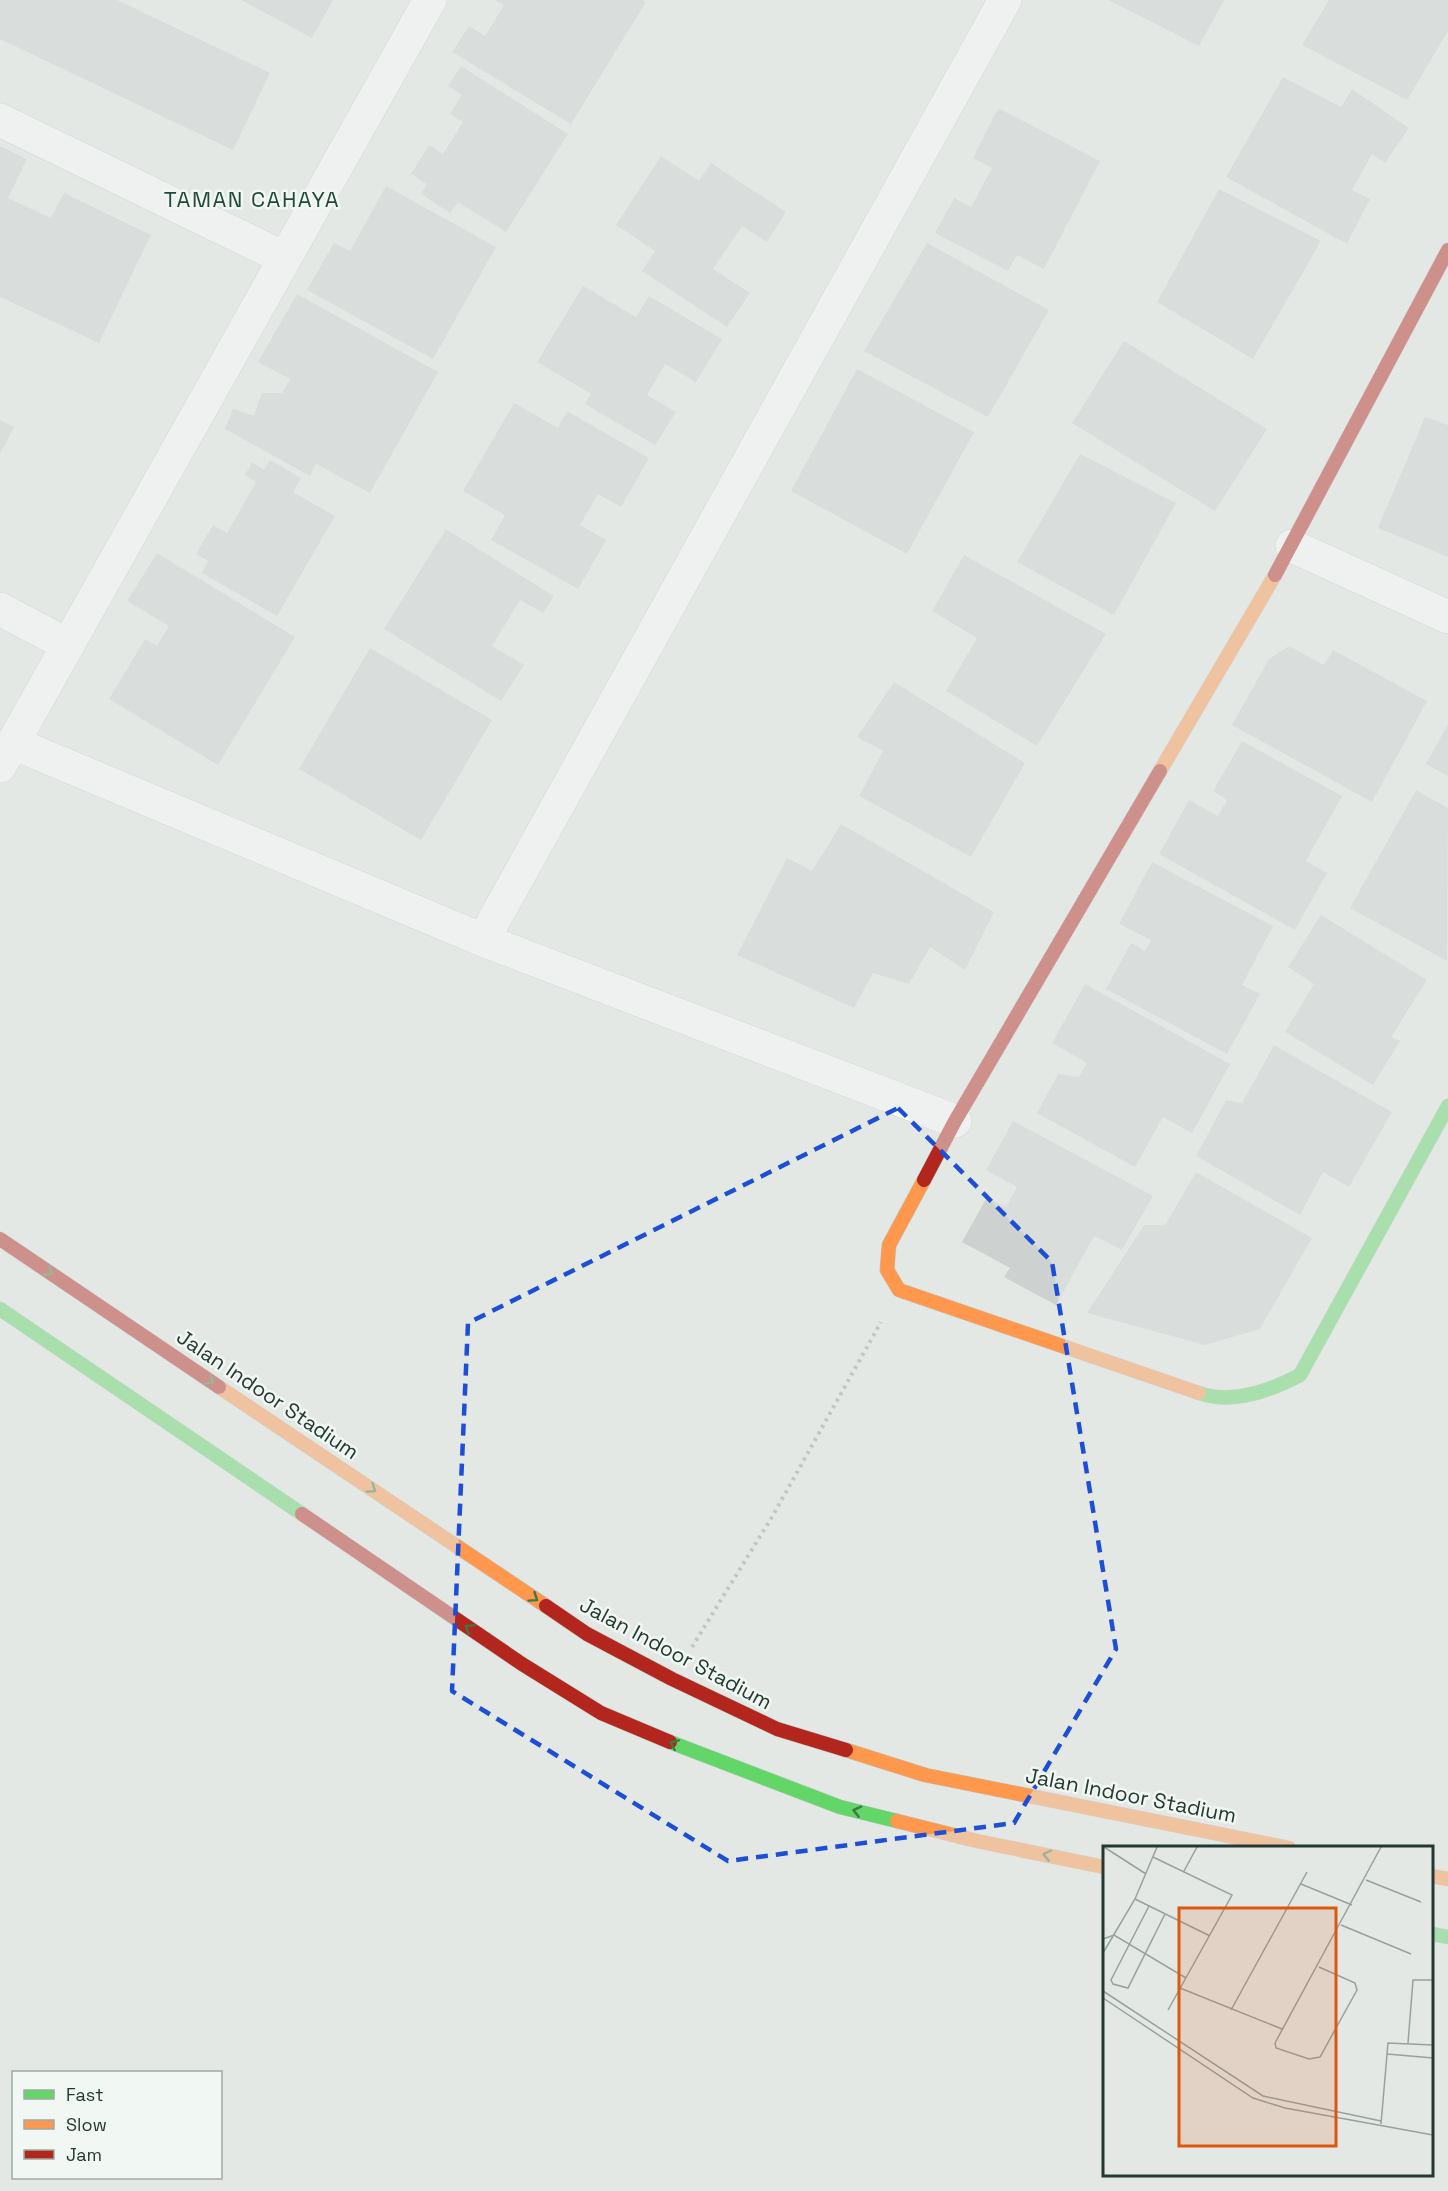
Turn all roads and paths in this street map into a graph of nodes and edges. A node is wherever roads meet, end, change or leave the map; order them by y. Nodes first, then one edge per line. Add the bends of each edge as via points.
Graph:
1 (430, 0) edge
2 (1005, 0) edge
3 (0, 120) edge
4 (1448, 250) edge
5 (284, 258) junction
6 (1292, 546) junction
7 (0, 609) edge
8 (1448, 617) edge
9 (68, 645) junction
10 (7, 755) edge
11 (483, 940) junction
12 (1448, 1106) edge
13 (955, 1121) junction
14 (0, 1239) edge
15 (899, 1290) junction
16 (0, 1309) edge
17 (672, 1679) junction
18 (1279, 1846) edge
19 (1103, 1867) edge
20 (1433, 1876) edge
21 (1448, 1879) edge
22 (1433, 1934) edge
23 (1448, 1937) edge

1 - 5 street
2 - 11 street
3 - 5 street
4 - 6 street
5 - 9 street
6 - 8 street
6 - 13 street
7 - 9 street
9 - 10 street
10 - 11 street
11 - 13 street
12 - 15 street via 1300,1375 1273,1391 1239,1398 1203,1395
13 - 15 street via 889,1245 887,1270
14 -> 17 street, Jalan Indoor Stadium via 586,1634
15 - 17 path via 772,1517
19 -> 16 street via 840,1807 601,1713 512,1658
17 - 18 street, Jalan Indoor Stadium via 777,1729 925,1775
20 - 21 street
22 - 23 street

